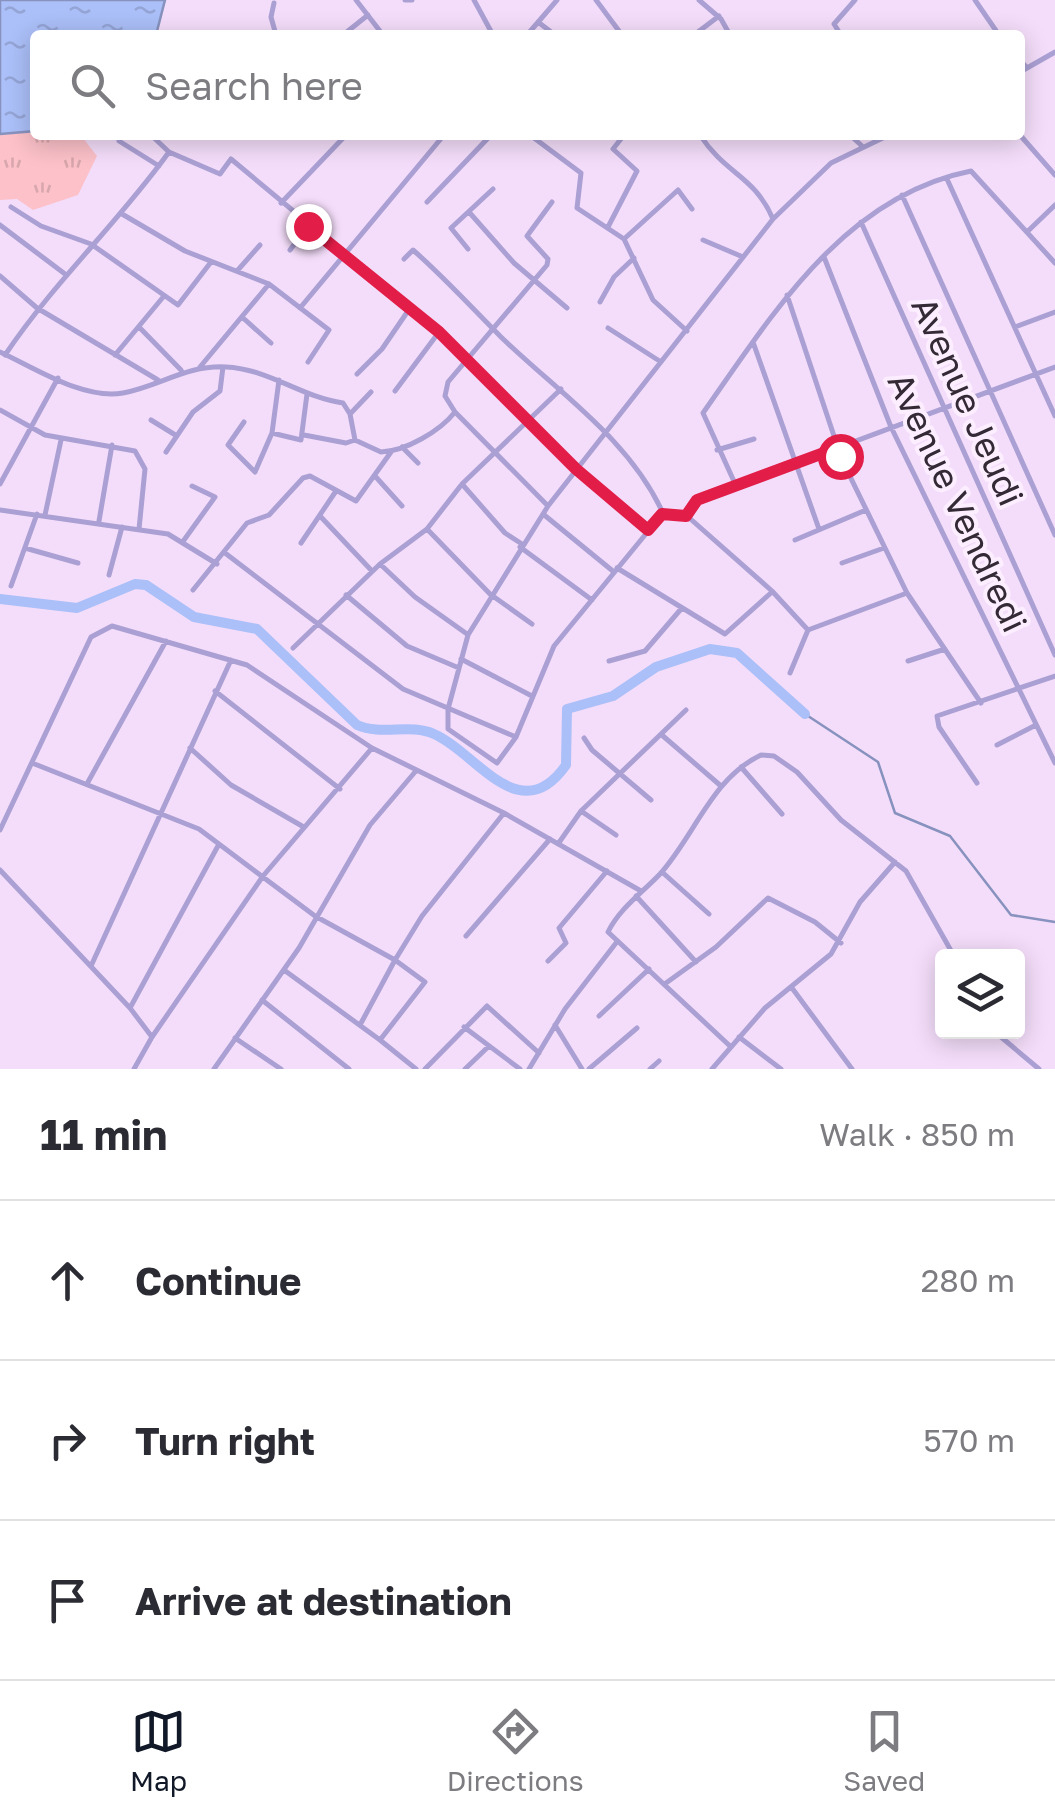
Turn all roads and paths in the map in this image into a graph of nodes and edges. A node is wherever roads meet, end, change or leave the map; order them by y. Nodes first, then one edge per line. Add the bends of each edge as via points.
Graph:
1 (356, 0) edge
2 (474, 0) edge
3 (556, 0) edge
4 (596, 0) edge
5 (699, 0) edge
6 (855, 0) edge
7 (975, 0) edge
8 (274, 3) dead end
9 (368, 16) junction
10 (719, 16) junction
11 (538, 22) junction
12 (274, 30) edge
13 (350, 30) edge
14 (379, 30) edge
15 (490, 30) edge
16 (531, 30) edge
17 (548, 30) edge
18 (618, 30) edge
19 (701, 30) edge
20 (727, 30) edge
21 (838, 30) edge
22 (996, 30) edge
23 (1055, 52) edge
24 (1025, 69) edge
25 (157, 140) edge
26 (341, 140) edge
27 (440, 140) edge
28 (485, 140) edge
29 (537, 140) edge
30 (620, 140) edge
31 (704, 140) edge
32 (855, 140) edge
33 (876, 140) edge
34 (1024, 140) edge
35 (120, 141) dead end
36 (862, 146) junction
37 (170, 152) junction
38 (160, 166) junction
39 (1055, 175) edge
40 (948, 179) junction
41 (493, 189) dead end
42 (902, 196) junction
43 (427, 202) dead end
44 (552, 202) dead end
45 (282, 203) junction
46 (1055, 206) edge
47 (11, 208) dead end
48 (692, 209) dead end
49 (469, 212) junction
50 (122, 214) junction
51 (774, 219) junction
52 (861, 222) junction
53 (0, 225) edge
54 (308, 226) junction
55 (608, 227) junction
56 (1027, 231) junction
57 (624, 239) junction
58 (703, 240) dead end
59 (91, 244) junction
60 (260, 244) dead end
61 (468, 249) dead end
62 (290, 250) dead end
63 (344, 256) junction
64 (744, 257) junction
65 (404, 258) dead end
66 (634, 258) junction
67 (824, 258) junction
68 (211, 262) junction
69 (1055, 264) edge
70 (237, 271) junction
71 (64, 274) junction
72 (0, 276) edge
73 (532, 279) junction
74 (269, 284) junction
75 (788, 295) junction
76 (164, 296) junction
77 (600, 302) dead end
78 (37, 308) junction
79 (300, 308) junction
80 (410, 308) junction
81 (566, 308) dead end
82 (1055, 312) edge
83 (242, 316) junction
84 (139, 326) junction
85 (492, 326) junction
86 (1015, 327) junction
87 (608, 328) dead end
88 (686, 330) junction
89 (439, 332) junction
90 (753, 342) junction
91 (272, 343) dead end
92 (2, 353) edge
93 (114, 355) junction
94 (467, 358) junction
95 (308, 362) dead end
96 (661, 362) junction
97 (200, 367) junction
98 (223, 367) junction
99 (1055, 367) edge
100 (182, 370) junction
101 (356, 374) dead end
102 (1036, 374) junction
103 (58, 378) junction
104 (158, 380) junction
105 (279, 380) junction
106 (561, 388) junction
107 (395, 391) dead end
108 (370, 392) dead end
109 (989, 392) junction
110 (307, 394) junction
111 (942, 409) junction
112 (0, 410) edge
113 (455, 412) junction
114 (350, 414) junction
115 (1055, 416) edge
116 (150, 420) dead end
117 (528, 421) junction
118 (244, 422) dead end
119 (891, 427) junction
120 (31, 429) junction
121 (272, 433) junction
122 (604, 433) junction
123 (303, 435) junction
124 (177, 436) junction
125 (754, 438) dead end
126 (61, 439) junction
127 (355, 440) junction
128 (112, 445) junction
129 (402, 447) junction
130 (837, 448) junction
131 (717, 450) junction
132 (166, 452) dead end
133 (391, 452) junction
134 (494, 452) junction
135 (418, 462) dead end
136 (797, 462) junction
137 (576, 469) junction
138 (375, 476) junction
139 (0, 484) edge
140 (462, 484) junction
141 (192, 486) dead end
142 (736, 488) junction
143 (336, 491) junction
144 (402, 506) dead end
145 (548, 506) junction
146 (0, 510) edge
147 (866, 510) junction
148 (37, 514) junction
149 (543, 514) junction
150 (662, 514) junction
151 (45, 515) junction
152 (320, 516) junction
153 (686, 516) junction
154 (99, 522) junction
155 (122, 527) junction
156 (820, 528) junction
157 (139, 529) junction
158 (427, 529) junction
159 (648, 530) junction
160 (1055, 535) edge
161 (184, 540) junction
162 (795, 540) dead end
163 (300, 543) dead end
164 (521, 546) junction
165 (25, 548) junction
166 (884, 548) junction
167 (225, 553) junction
168 (78, 563) dead end
169 (842, 563) dead end
170 (217, 564) junction
171 (380, 564) junction
172 (615, 570) junction
173 (372, 571) junction
174 (109, 575) dead end
175 (11, 586) dead end
176 (193, 590) dead end
177 (772, 592) junction
178 (907, 593) junction
179 (490, 594) junction
180 (346, 595) junction
181 (592, 600) junction
182 (680, 609) junction
183 (317, 622) junction
184 (532, 624) dead end
185 (808, 630) junction
186 (468, 634) junction
187 (166, 641) junction
188 (293, 648) dead end
189 (945, 649) junction
190 (1055, 655) edge
191 (230, 660) junction
192 (461, 660) junction
193 (609, 661) dead end
194 (908, 661) dead end
195 (459, 668) junction
196 (790, 673) dead end
197 (1055, 676) edge
198 (1019, 690) junction
199 (215, 691) junction
200 (530, 695) junction
201 (981, 703) junction
202 (448, 709) junction
203 (686, 710) dead end
204 (1036, 725) junction
205 (663, 736) junction
206 (516, 737) junction
207 (584, 738) dead end
208 (997, 745) dead end
209 (190, 748) junction
210 (372, 748) junction
211 (32, 763) junction
212 (1055, 763) edge
213 (741, 767) junction
214 (415, 772) junction
215 (619, 773) junction
216 (88, 782) junction
217 (976, 783) dead end
218 (722, 786) junction
219 (340, 790) junction
220 (651, 800) dead end
221 (161, 811) junction
222 (581, 811) junction
223 (504, 813) junction
224 (782, 814) dead end
225 (302, 826) junction
226 (0, 830) edge
227 (616, 835) dead end
228 (550, 838) junction
229 (220, 844) junction
230 (558, 844) junction
231 (896, 862) junction
232 (0, 870) edge
233 (608, 871) junction
234 (662, 872) junction
235 (263, 876) junction
236 (639, 894) junction
237 (709, 914) dead end
238 (315, 916) junction
239 (466, 936) dead end
240 (616, 943) junction
241 (840, 943) junction
242 (950, 949) edge
243 (396, 960) junction
244 (548, 961) dead end
245 (696, 962) junction
246 (92, 966) junction
247 (649, 969) junction
248 (284, 970) junction
249 (666, 982) junction
250 (792, 988) junction
251 (262, 1000) junction
252 (130, 1008) junction
253 (600, 1016) dead end
254 (555, 1024) junction
255 (360, 1025) junction
256 (464, 1027) junction
257 (637, 1028) dead end
258 (152, 1037) junction
259 (739, 1037) junction
260 (235, 1038) junction
261 (1003, 1039) edge
262 (380, 1040) junction
263 (489, 1046) junction
264 (731, 1047) junction
265 (540, 1053) junction
266 (659, 1061) dead end
267 (134, 1069) edge
268 (214, 1069) edge
269 (281, 1069) edge
270 (349, 1069) edge
271 (416, 1069) edge
272 (426, 1069) edge
273 (466, 1069) edge
274 (520, 1069) edge
275 (529, 1069) edge
276 (586, 1069) edge
277 (650, 1069) edge
278 (712, 1069) edge
279 (781, 1069) edge
280 (852, 1069) edge
281 (1039, 1069) edge

1 - 9 street
2 - 15 street
3 - 11 street
4 - 18 street
5 - 10 street
6 - 21 street via 834,24
7 - 22 street
8 - 12 street
9 - 13 street
9 - 14 street
10 - 19 street
10 - 20 street
11 - 16 street
11 - 17 street
23 - 24 street
25 - 37 street
26 - 45 street
27 - 63 street
28 - 43 street
29 - 55 street via 581,174 577,208
30 - 55 street via 613,149 637,172
31 - 51 street via 722,165 761,191
32 - 36 street
33 - 36 street
34 - 39 street
35 - 38 street
36 - 51 street via 826,167
37 - 38 street
37 - 45 street via 220,174 231,159
38 - 50 street
40 - 42 street
40 - 56 street via 974,172
40 - 86 street
41 - 49 street
42 - 52 street
42 - 109 street
44 - 73 street via 527,236 548,260
45 - 54 street
46 - 56 street
47 - 59 street
48 - 57 street via 678,190
49 - 61 street via 451,228
49 - 73 street
50 - 59 street
50 - 68 street
51 - 64 street
52 - 67 street
52 - 111 street, Avenue Jeudi
53 - 71 street
54 - 62 street
54 - 63 street
55 - 57 street
56 - 69 street
57 - 66 street
58 - 64 street
59 - 71 street
59 - 76 street
60 - 70 street
63 - 79 street
63 - 80 street
64 - 88 street
65 - 85 street via 413,250
66 - 77 street
66 - 88 street via 653,300
67 - 75 street
67 - 119 street, Avenue Vendredi
68 - 70 street
68 - 76 street via 182,304
70 - 74 street
71 - 78 street
72 - 78 street
73 - 81 street
73 - 85 street
74 - 79 street
74 - 83 street
75 - 90 street
75 - 130 street
76 - 84 street
78 - 92 street
78 - 93 street
79 - 95 street via 330,332
80 - 89 street
80 - 101 street
82 - 86 street
83 - 91 street
83 - 97 street
84 - 93 street
84 - 100 street
85 - 94 street
85 - 106 street
86 - 102 street
87 - 96 street
88 - 96 street
89 - 94 street
89 - 107 street
90 - 131 street via 702,413
90 - 136 street
92 - 103 street
93 - 104 street
94 - 113 street via 446,388
94 - 117 street
96 - 122 street
97 - 98 street
97 - 100 street
98 - 105 street
98 - 124 street via 220,391 198,406
99 - 102 street
100 - 104 street
102 - 109 street
102 - 115 street
103 - 104 street via 107,394
103 - 120 street
105 - 110 street
105 - 121 street
106 - 117 street
106 - 122 street
108 - 114 street
109 - 111 street
109 - 160 street
110 - 114 street via 343,403
110 - 123 street
111 - 119 street
111 - 190 street, Avenue Jeudi
112 - 120 street
113 - 129 street
113 - 134 street
114 - 127 street
116 - 124 street
117 - 134 street
117 - 137 street
118 - 121 street via 228,444 252,473
119 - 130 street
119 - 198 street, Avenue Vendredi
120 - 126 street
120 - 139 street
121 - 123 street via 300,441
122 - 137 street
122 - 150 street via 637,467
123 - 127 street
124 - 132 street
125 - 131 street
126 - 128 street
126 - 151 street
127 - 133 street
128 - 154 street
128 - 157 street via 142,458
129 - 133 street
129 - 135 street
130 - 136 street
130 - 147 street
131 - 142 street
133 - 138 street
134 - 140 street
134 - 145 street
136 - 142 street
136 - 156 street
137 - 145 street
137 - 159 street
138 - 143 street via 356,501
138 - 144 street
140 - 158 street
140 - 164 street
141 - 161 street via 215,498
142 - 153 street via 697,500
143 - 152 street
143 - 167 street via 303,478 269,515 247,523
145 - 149 street
146 - 148 street
147 - 156 street
147 - 166 street
148 - 151 street
148 - 165 street
149 - 164 street
149 - 172 street
150 - 153 street
150 - 159 street
151 - 154 street
152 - 163 street
152 - 173 street
153 - 177 street
154 - 155 street
155 - 157 street
155 - 174 street
156 - 162 street
157 - 161 street
158 - 171 street
158 - 179 street
159 - 172 street
161 - 170 street
164 - 179 street
164 - 181 street
165 - 168 street
165 - 175 street
166 - 169 street
166 - 178 street
167 - 170 street
167 - 183 street
170 - 176 street
171 - 173 street
171 - 186 street
172 - 181 street
172 - 182 street
173 - 180 street
177 - 182 street via 728,635
177 - 185 street
178 - 185 street
178 - 189 street
179 - 184 street
179 - 186 street
180 - 183 street
180 - 195 street via 407,646
181 - 200 street via 554,646
182 - 193 street via 645,651
183 - 188 street
183 - 202 street via 403,688
185 - 196 street
186 - 192 street
187 - 191 street
187 - 211 street via 112,626 96,632
187 - 216 street
189 - 194 street
189 - 201 street
191 - 199 street
191 - 210 street via 262,673
192 - 195 street
192 - 200 street
195 - 202 street
197 - 198 street
198 - 201 street
198 - 204 street, Avenue Vendredi
199 - 209 street
199 - 219 street
200 - 206 street
201 - 217 street via 936,722
202 - 206 street
202 - 206 street via 453,734 492,761 503,759
203 - 205 street
204 - 208 street
204 - 212 street, Avenue Vendredi
205 - 215 street
205 - 218 street
207 - 215 street
209 - 221 street
209 - 225 street via 232,784
210 - 214 street
210 - 219 street
211 - 216 street
211 - 226 street
213 - 218 street
213 - 224 street
213 - 231 street via 761,755 774,756 802,776 840,820
214 - 223 street
214 - 238 street via 370,825
215 - 220 street
215 - 222 street
216 - 221 street
218 - 234 street
219 - 225 street
221 - 229 street
221 - 246 street
222 - 227 street
222 - 230 street
223 - 228 street
223 - 243 street via 422,916
225 - 235 street
228 - 230 street
228 - 239 street
229 - 235 street
229 - 252 street
230 - 233 street
231 - 241 street via 860,902
231 - 242 street via 912,878
232 - 246 street
233 - 236 street
233 - 244 street via 559,928 566,943
234 - 236 street
234 - 237 street
235 - 238 street
235 - 258 street
236 - 240 street via 608,932
236 - 245 street
238 - 243 street
238 - 248 street
240 - 247 street
240 - 254 street
241 - 245 street via 768,898
241 - 250 street
243 - 255 street
243 - 262 street via 425,982
245 - 249 street
246 - 252 street
247 - 249 street
247 - 253 street
248 - 251 street
248 - 255 street
249 - 264 street
250 - 259 street
250 - 280 street
251 - 260 street
251 - 270 street
252 - 258 street
254 - 265 street
254 - 276 street
255 - 262 street
256 - 263 street
256 - 265 street via 487,1006
256 - 272 street
257 - 276 street
258 - 267 street
259 - 264 street
259 - 279 street
260 - 268 street
260 - 269 street
261 - 281 street
262 - 271 street
263 - 273 street
263 - 274 street
264 - 278 street
265 - 275 street
266 - 277 street

